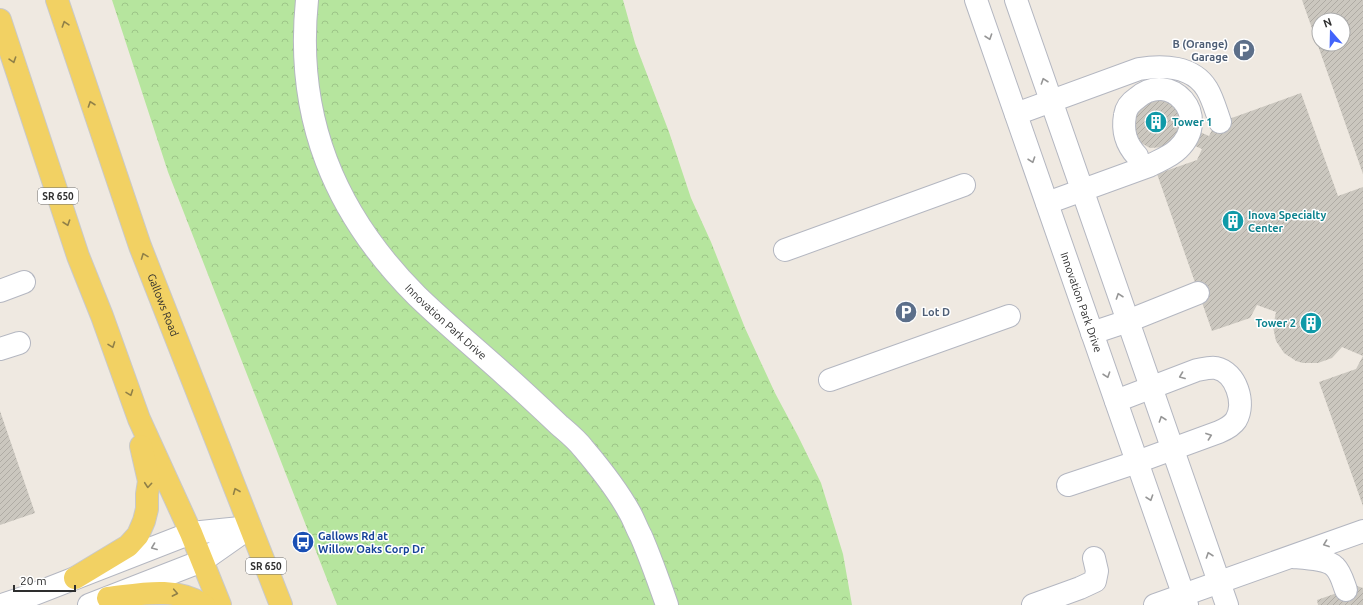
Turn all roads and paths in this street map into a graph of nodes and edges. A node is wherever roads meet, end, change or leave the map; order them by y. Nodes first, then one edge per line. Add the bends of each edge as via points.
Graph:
1 (57, 0) edge
2 (308, 0) edge
3 (976, 0) edge
4 (1016, 0) edge
5 (0, 22) edge
6 (1051, 102) junction
7 (1016, 114) junction
8 (1220, 122) dead end
9 (1137, 156) dead end
10 (964, 185) dead end
11 (1082, 190) junction
12 (1047, 203) junction
13 (785, 250) dead end
14 (24, 282) dead end
15 (0, 291) edge
16 (1198, 293) dead end
17 (1009, 316) dead end
18 (1128, 321) junction
19 (1092, 333) junction
20 (830, 380) dead end
21 (1151, 388) junction
22 (1116, 401) junction
23 (139, 419) junction
24 (1172, 449) junction
25 (1137, 462) junction
26 (1068, 485) dead end
27 (250, 527) junction
28 (1363, 531) edge
29 (191, 533) junction
30 (1290, 557) junction
31 (1094, 558) dead end
32 (202, 561) junction
33 (74, 578) junction
34 (1219, 582) junction
35 (1346, 590) dead end
36 (1185, 600) edge
37 (98, 601) edge
38 (2, 605) edge
39 (204, 605) edge
40 (220, 605) edge
41 (282, 605) edge
42 (667, 605) edge
43 (1033, 605) edge
44 (1154, 605) edge
45 (1227, 605) edge

27 -> 1 main road, Gallows Road / SR 650 via 140,246
2 - 42 street, Innovation Park Drive via 306,77 310,106 325,156 347,207 384,259 417,296 548,414 602,471 631,514 654,566
3 -> 7 street, Innovation Park Drive
6 -> 4 street
5 -> 23 main road, SR 650 via 73,241
6 - 7 street
6 - 8 street via 1139,69 1170,67 1184,71 1206,88
6 - 11 street
7 -> 12 street, Innovation Park Drive
9 - 11 street via 1123,132 1126,110 1141,94 1152,89 1174,93 1190,111 1192,122 1188,137 1178,149 1148,166
10 - 13 street
11 - 12 street
18 -> 11 street
12 - 19 street, Innovation Park Drive
14 - 15 street
16 - 18 street
17 - 20 street
18 - 19 street
18 - 21 street
19 -> 22 street, Innovation Park Drive
21 - 22 street
24 -> 21 street
24 -> 21 street via 1230,427 1240,410 1240,399 1235,383 1227,373 1217,368 1208,368
22 - 25 street, Innovation Park Drive
23 - 29 main road, SR 650
23 -> 33 main road via 140,442 149,481 144,521 138,535 128,546
24 - 25 street
34 -> 24 street
25 - 26 street
25 -> 36 street, Innovation Park Drive
27 - 29 street
27 - 32 street
27 - 41 main road, Gallows Road / SR 650
28 -> 30 street
29 - 32 main road, SR 650
29 -> 33 street
30 - 34 street
30 - 35 street via 1330,563 1341,575
31 - 43 street via 1097,571 1095,581
32 - 37 street
32 - 40 main road, SR 650
33 - 38 street
34 - 36 street
34 - 45 street
36 - 44 street
37 -> 39 main road via 168,592

